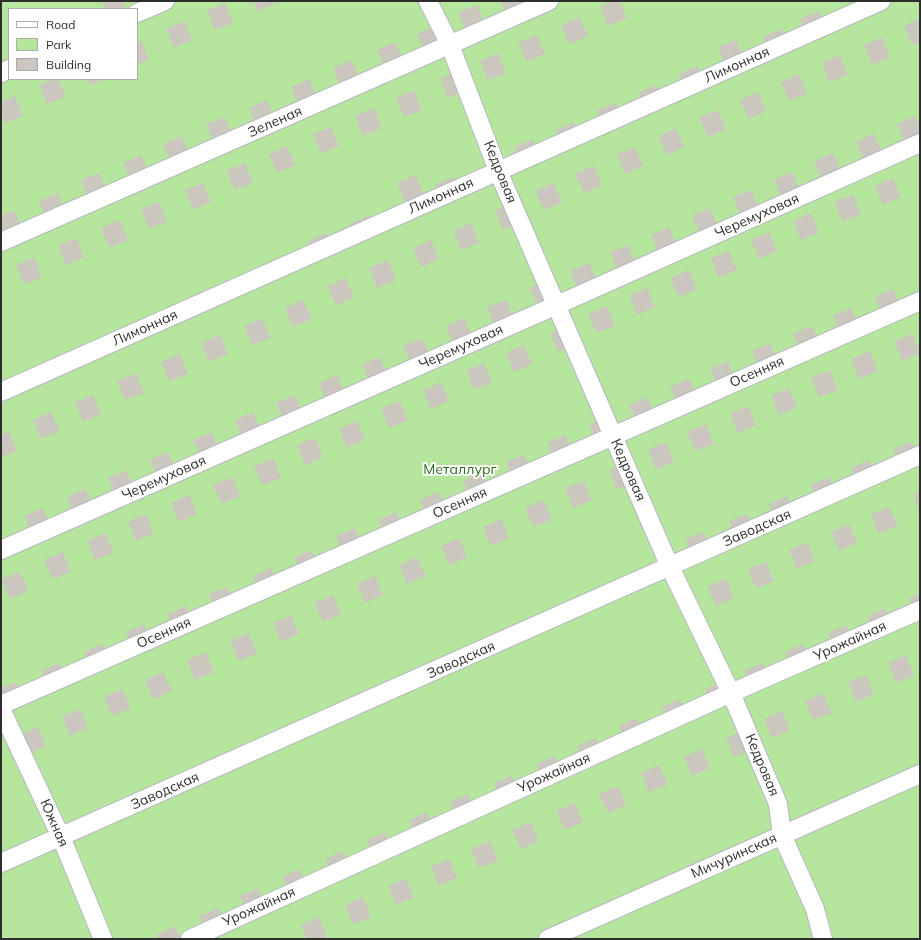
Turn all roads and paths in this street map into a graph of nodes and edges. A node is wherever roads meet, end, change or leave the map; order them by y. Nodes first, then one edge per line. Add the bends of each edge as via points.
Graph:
1 (166, 1) edge
2 (428, 1) edge
3 (549, 1) edge
4 (881, 1) edge
5 (138, 13) edge
6 (450, 45) junction
7 (920, 143) edge
8 (498, 171) junction
9 (1, 242) edge
10 (920, 301) edge
11 (557, 305) junction
12 (1, 392) edge
13 (613, 436) junction
14 (920, 455) edge
15 (1, 550) edge
16 (670, 567) junction
17 (920, 610) edge
18 (731, 693) junction
19 (1, 705) edge
20 (1, 709) edge
21 (920, 774) edge
22 (782, 835) junction
23 (61, 837) junction
24 (1, 863) edge
25 (103, 939) edge
26 (190, 939) edge
27 (548, 939) edge
28 (823, 939) edge

1 - 5 street
2 - 6 street, Кедровая
3 - 6 street, Зеленая
4 - 8 street, Лимонная
6 - 8 street, Кедровая
6 - 9 street, Зеленая
7 - 11 street, Черемуховая
8 - 11 street, Кедровая
8 - 12 street, Лимонная
10 - 13 street, Осенняя
11 - 13 street, Кедровая
11 - 15 street, Черемуховая
13 - 16 street, Кедровая
13 - 19 street, Осенняя
14 - 16 street, Заводская
16 - 18 street, Кедровая
16 - 23 street, Заводская
17 - 18 street, Урожайная
18 - 22 street, Кедровая via 778,804
18 - 26 street, Урожайная
20 - 23 street, Южная
21 - 22 street, Мичуринская
22 - 27 street, Мичуринская
22 - 28 street, Кедровая via 815,909
23 - 24 street, Заводская
23 - 25 street, Южная

